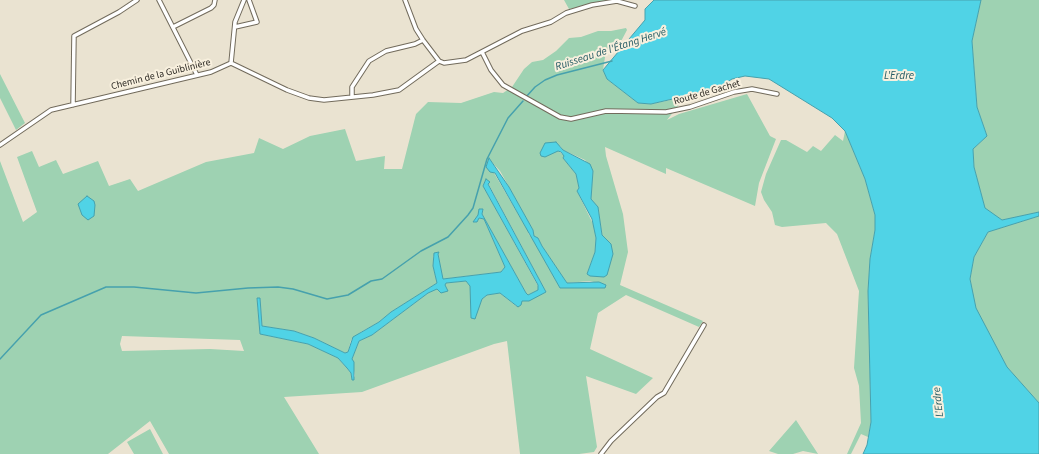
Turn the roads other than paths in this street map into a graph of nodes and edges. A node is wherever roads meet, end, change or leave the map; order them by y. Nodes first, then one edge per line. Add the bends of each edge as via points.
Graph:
1 (137, 0) edge
2 (159, 0) edge
3 (215, 0) edge
4 (244, 0) edge
5 (249, 0) edge
6 (405, 0) edge
7 (635, 6) dead end
8 (173, 27) junction
9 (235, 27) junction
10 (423, 40) junction
11 (482, 52) junction
12 (439, 61) junction
13 (231, 63) junction
14 (197, 75) junction
15 (777, 94) dead end
16 (352, 96) junction
17 (73, 104) junction
18 (0, 145) edge
19 (704, 325) dead end
20 (601, 454) edge

1 - 17 street via 74,36
2 - 8 street
3 - 8 street via 211,8
4 - 9 street
5 - 9 street via 257,22
6 - 10 street
7 - 11 street via 617,1 592,5 522,31
8 - 14 street
9 - 13 street
10 - 12 street
10 - 16 street via 386,51 369,61 352,87
11 - 12 street via 461,62
11 - 15 street, Route de Gachet via 498,81 560,117 571,119 606,111 666,112 752,89
12 - 16 street via 399,90 378,95
13 - 14 street, Chemin de la Guiblinière
13 - 16 street via 309,98 324,100
14 - 17 street, Chemin de la Guiblinière
17 - 18 street, Chemin de la Guiblinière via 51,110
19 - 20 street via 664,393 628,425

